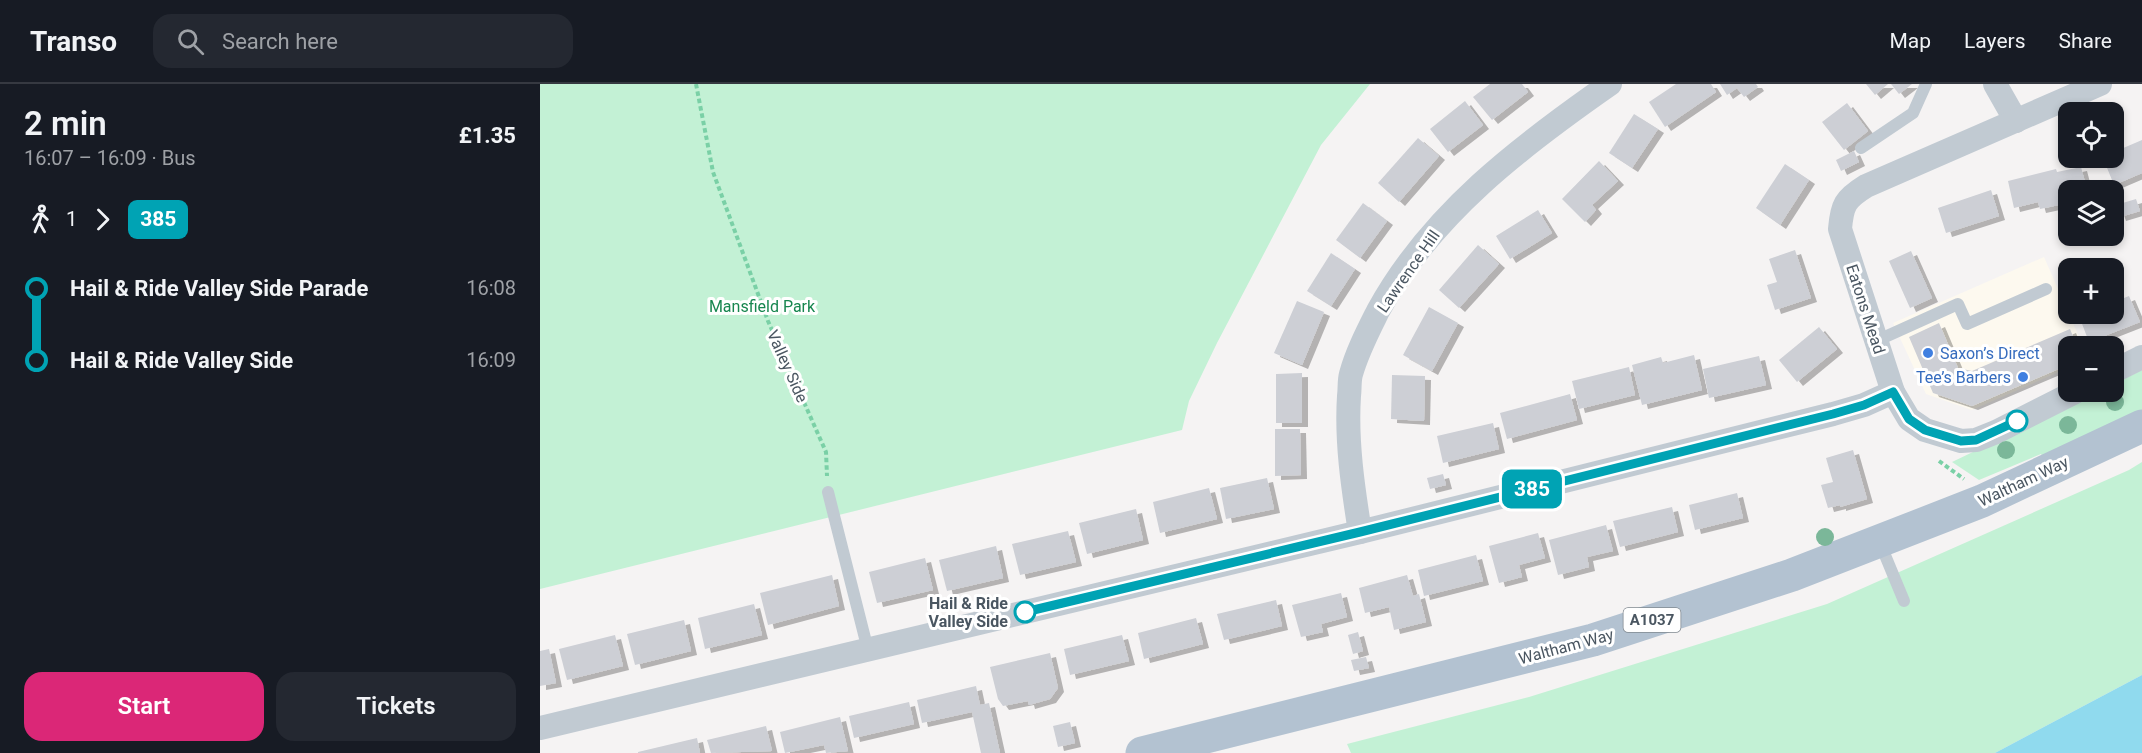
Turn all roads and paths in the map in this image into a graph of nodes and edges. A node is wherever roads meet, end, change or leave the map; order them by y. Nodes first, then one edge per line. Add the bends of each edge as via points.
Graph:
1 (696, 84) edge
2 (1610, 84) edge
3 (1926, 84) edge
4 (1995, 84) edge
5 (2105, 92) edge
6 (2016, 121) junction
7 (1861, 148) dead end
8 (2046, 289) dead end
9 (1876, 341) junction
10 (2142, 357) edge
11 (2124, 366) edge
12 (1893, 392) junction
13 (2058, 401) edge
14 (2142, 426) edge
15 (828, 492) joint
16 (1360, 532) junction
17 (1880, 541) junction
18 (1904, 601) dead end
19 (868, 650) junction
20 (540, 728) edge
21 (1142, 753) edge

1 - 15 path, Valley Side via 717,183 768,321 826,452
2 - 16 street, Lawrence Hill via 1546,128 1492,173 1447,218 1389,292 1364,338 1351,375 1348,415
3 - 7 lane via 1913,113
4 - 6 street
5 - 6 street, Eatons Mead
6 - 9 street, Eatons Mead via 1850,196 1842,209 1840,229
8 - 9 lane via 1968,324 1958,304
9 - 12 street, Eatons Mead
10 - 11 street
12 - 13 street, Eatons Mead via 1909,419 1925,430 1961,441 1996,432
12 - 16 street via 1854,408
14 - 17 main road, Waltham Way / A1037 via 1982,501
15 - 19 lane
16 - 19 street
17 - 18 lane
17 - 21 main road, Waltham Way / A1037 via 1792,575 1593,640
19 - 20 street

